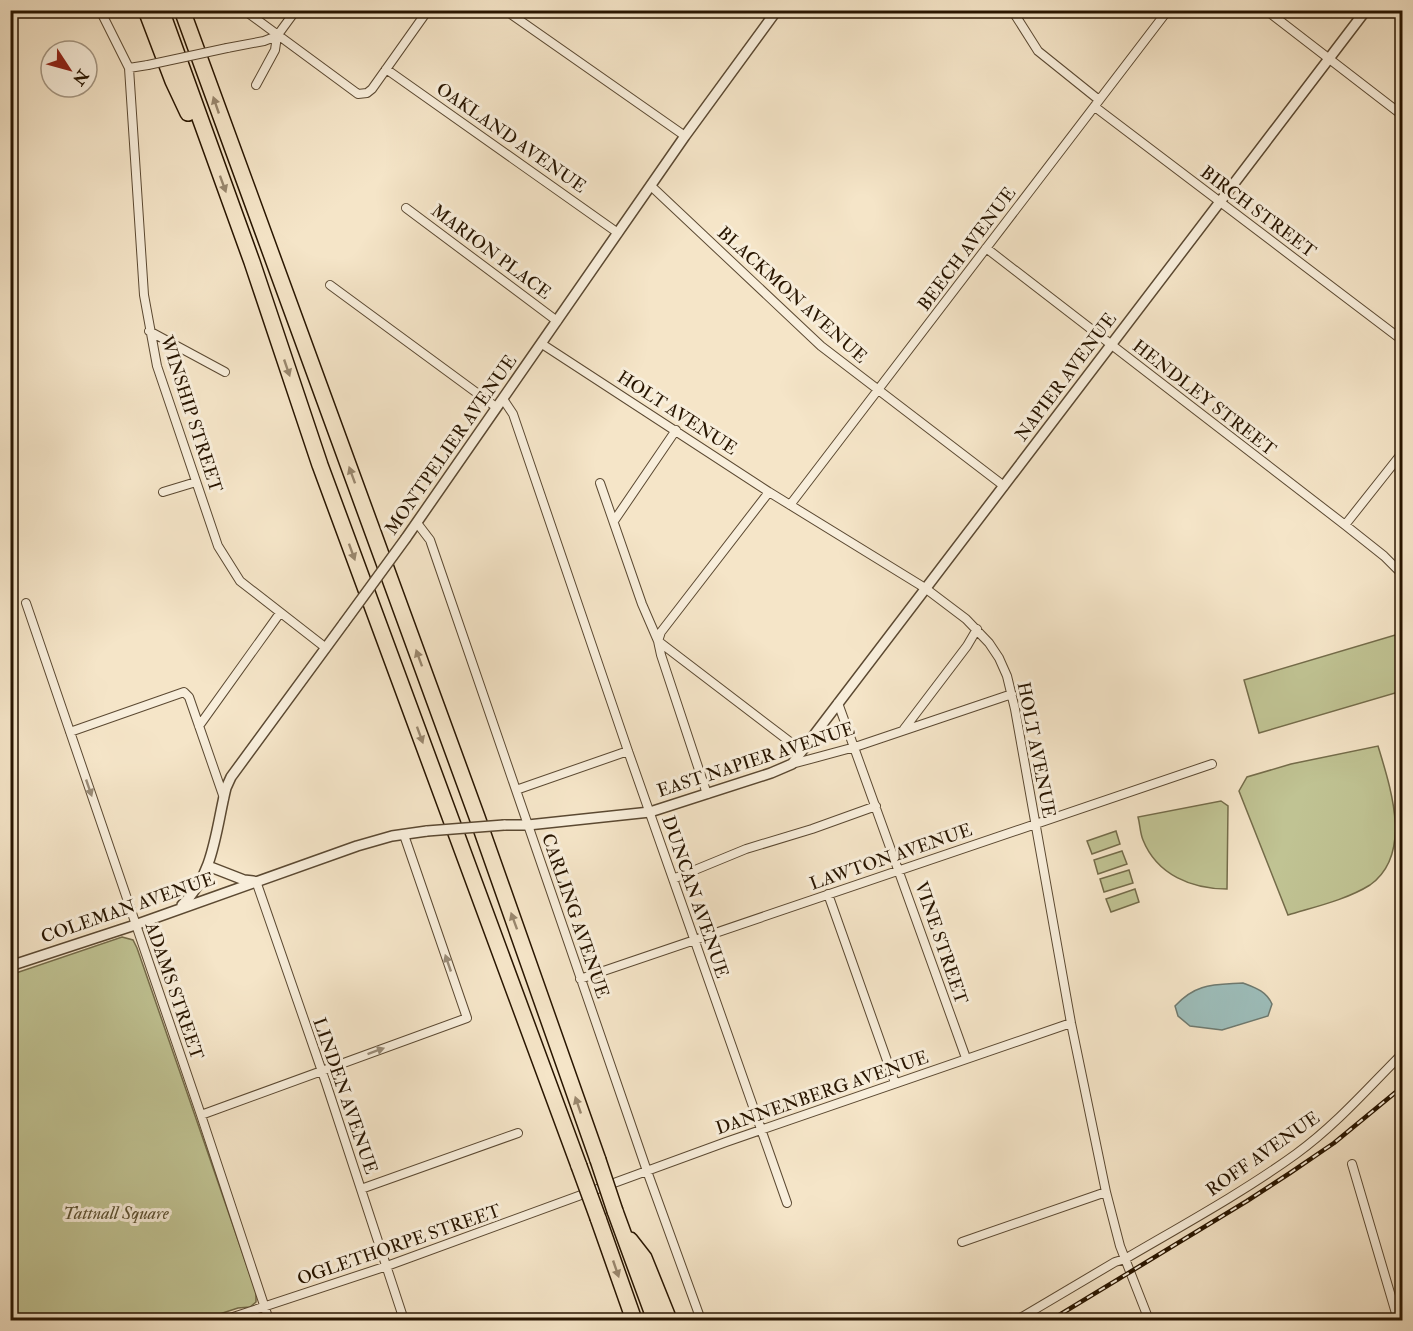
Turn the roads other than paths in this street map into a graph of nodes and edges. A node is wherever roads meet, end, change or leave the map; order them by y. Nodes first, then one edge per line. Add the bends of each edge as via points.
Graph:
1 (100, 10) edge
2 (146, 10) edge
3 (161, 10) edge
4 (184, 10) edge
5 (244, 10) edge
6 (296, 10) edge
7 (428, 10) edge
8 (505, 10) edge
9 (777, 10) edge
10 (1012, 10) edge
11 (1168, 10) edge
12 (1266, 10) edge
13 (1366, 10) edge
14 (277, 36) junction
15 (1329, 59) junction
16 (129, 68) junction
17 (386, 69) junction
18 (256, 85) dead end
19 (1097, 103) junction
20 (1402, 115) edge
21 (686, 136) junction
22 (212, 156) junction
23 (651, 186) junction
24 (1220, 202) junction
25 (406, 208) dead end
26 (618, 232) junction
27 (986, 248) junction
28 (330, 285) dead end
29 (557, 321) junction
30 (149, 331) junction
31 (1402, 340) edge
32 (542, 344) junction
33 (1110, 345) junction
34 (225, 372) dead end
35 (878, 390) junction
36 (503, 399) junction
37 (496, 407) junction
38 (676, 430) junction
39 (1402, 453) edge
40 (196, 482) junction
41 (600, 483) dead end
42 (1004, 486) junction
43 (163, 492) dead end
44 (769, 492) junction
45 (790, 505) junction
46 (614, 521) junction
47 (417, 523) junction
48 (1345, 525) junction
49 (1402, 574) edge
50 (925, 588) junction
51 (26, 603) dead end
52 (280, 613) junction
53 (977, 629) junction
54 (658, 641) junction
55 (326, 648) junction
56 (1012, 694) junction
57 (838, 703) junction
58 (199, 726) junction
59 (904, 730) junction
60 (70, 732) junction
61 (855, 747) junction
62 (628, 751) junction
63 (802, 751) junction
64 (792, 764) junction
65 (1212, 764) dead end
66 (516, 790) junction
67 (707, 794) junction
68 (224, 799) junction
69 (876, 806) junction
70 (650, 812) junction
71 (1035, 824) junction
72 (504, 825) joint
73 (528, 825) junction
74 (404, 835) junction
75 (208, 866) junction
76 (899, 870) junction
77 (673, 879) junction
78 (256, 881) junction
79 (828, 894) junction
80 (178, 909) junction
81 (135, 925) junction
82 (695, 941) junction
83 (10, 966) edge
84 (580, 979) junction
85 (1071, 1023) junction
86 (1402, 1054) edge
87 (966, 1058) junction
88 (321, 1070) junction
89 (895, 1083) junction
90 (201, 1115) junction
91 (761, 1131) junction
92 (518, 1132) dead end
93 (1352, 1164) dead end
94 (647, 1171) junction
95 (361, 1190) junction
96 (1106, 1192) junction
97 (584, 1195) joint
98 (787, 1203) dead end
99 (623, 1233) junction
100 (962, 1242) dead end
101 (1125, 1259) junction
102 (387, 1266) junction
103 (264, 1308) junction
104 (224, 1320) edge
105 (269, 1320) edge
106 (404, 1320) edge
107 (634, 1320) edge
108 (655, 1320) edge
109 (669, 1320) edge
110 (701, 1320) edge
111 (1017, 1320) edge
112 (1149, 1320) edge
113 (1398, 1320) edge

1 - 16 street
2 - 22 highway via 173,81
3 - 22 highway
99 -> 4 highway, bridge via 469,795
5 - 14 street
6 - 14 street
7 - 17 street
8 - 21 street
9 - 21 street, MONTPELIER AVENUE
10 - 19 street, BIRCH STREET via 1038,51
11 - 19 street, BEECH AVENUE
12 - 15 street
13 - 15 street, NAPIER AVENUE
14 - 16 street, bridge
14 - 17 street via 358,94 367,93
14 - 18 street via 275,50
15 - 20 street
15 - 24 street, NAPIER AVENUE
16 - 30 street, WINSHIP STREET via 137,215
17 - 26 street, OAKLAND AVENUE
19 - 24 street, BIRCH STREET
19 - 27 street, BEECH AVENUE
21 - 23 street, MONTPELIER AVENUE
22 -> 107 highway, bridge via 320,465
23 - 26 street, MONTPELIER AVENUE
23 - 35 street, BLACKMON AVENUE via 821,346
24 - 31 street, BIRCH STREET
24 - 33 street, NAPIER AVENUE
25 - 29 street, MARION PLACE
26 - 29 street, MONTPELIER AVENUE
27 - 33 street, HENDLEY STREET
27 - 35 street, BEECH AVENUE
28 - 37 street
29 - 32 street, MONTPELIER AVENUE
30 - 34 street
30 - 40 street, WINSHIP STREET
32 - 36 street, MONTPELIER AVENUE
32 - 38 street, HOLT AVENUE
33 - 42 street, NAPIER AVENUE
33 - 48 street, HENDLEY STREET
35 - 42 street, BLACKMON AVENUE
35 - 45 street, BEECH AVENUE
36 - 37 street, MONTPELIER AVENUE
36 - 62 street, DUNCAN AVENUE via 513,414
37 - 47 street, MONTPELIER AVENUE
38 - 44 street, HOLT AVENUE
38 - 46 street
39 - 48 street
40 - 43 street
40 - 52 street, WINSHIP STREET via 218,546 240,581
41 - 46 street
42 - 50 street, NAPIER AVENUE
44 - 45 street, HOLT AVENUE
44 - 54 street
45 - 50 street, HOLT AVENUE
46 - 54 street
47 - 55 street, MONTPELIER AVENUE, bridge
47 - 66 street, CARLING AVENUE via 430,540
48 - 49 street, HENDLEY STREET
50 - 53 street, HOLT AVENUE
50 - 57 street, NAPIER AVENUE
51 - 60 street, ADAMS STREET
52 - 55 street, WINSHIP STREET
52 - 58 street
53 - 56 street, HOLT AVENUE via 999,658
53 - 59 street
54 - 63 street
54 - 67 street
55 - 68 street, MONTPELIER AVENUE via 231,777
56 - 59 street, EAST NAPIER AVENUE
56 - 71 street, HOLT AVENUE
57 - 61 street, VINE STREET
57 - 63 street, NAPIER AVENUE
58 - 60 street via 184,692
58 - 68 street
59 - 61 street, EAST NAPIER AVENUE
60 -> 81 street, ADAMS STREET
61 - 64 street, EAST NAPIER AVENUE
61 - 69 street, VINE STREET
62 - 66 street
62 - 70 street, DUNCAN AVENUE
63 - 64 street, NAPIER AVENUE
64 - 67 street, EAST NAPIER AVENUE
65 - 71 street, LAWTON AVENUE
66 - 73 street, CARLING AVENUE
67 - 70 street, EAST NAPIER AVENUE
68 - 75 street, MONTPELIER AVENUE
69 - 76 street, VINE STREET
69 - 77 street via 746,849
70 - 73 street, EAST NAPIER AVENUE
70 - 77 street, DUNCAN AVENUE
71 - 76 street, LAWTON AVENUE
71 - 85 street, HOLT AVENUE
72 - 73 street, EAST NAPIER AVENUE
72 - 74 street, COLEMAN AVENUE, bridge
73 - 84 street, CARLING AVENUE
74 - 78 street, COLEMAN AVENUE via 357,846
88 -> 74 street via 467,1018
75 - 78 street, COLEMAN AVENUE
75 - 80 street, MONTPELIER AVENUE
76 - 79 street, LAWTON AVENUE
76 - 87 street, VINE STREET
77 - 82 street, DUNCAN AVENUE
78 - 80 street, COLEMAN AVENUE
78 - 88 street, LINDEN AVENUE
79 - 82 street, LAWTON AVENUE
79 - 89 street
80 - 81 street, COLEMAN AVENUE
81 - 83 street, COLEMAN AVENUE
81 - 90 street, ADAMS STREET
82 - 84 street, LAWTON AVENUE
82 - 91 street, DUNCAN AVENUE
84 - 94 street, CARLING AVENUE
85 - 87 street, DANNENBERG AVENUE
85 - 96 street, HOLT AVENUE
86 - 101 street, ROFF AVENUE via 1337,1120 1297,1153
87 - 89 street, DANNENBERG AVENUE
88 - 90 street
88 - 95 street, LINDEN AVENUE
89 - 91 street, DANNENBERG AVENUE
90 - 103 street, ADAMS STREET
91 - 94 street, DANNENBERG AVENUE
91 - 98 street, DUNCAN AVENUE
92 - 95 street
93 - 113 street
94 - 97 street, DANNENBERG AVENUE
94 - 110 street, CARLING AVENUE
95 - 102 street, LINDEN AVENUE
96 - 100 street
96 - 101 street, HOLT AVENUE
97 - 102 street, OGLETHORPE STREET
99 - 108 highway
99 - 109 highway via 645,1258
101 - 111 street, ROFF AVENUE
101 - 112 street, HOLT AVENUE
102 - 103 street, OGLETHORPE STREET
102 - 106 street, LINDEN AVENUE
103 - 104 street, OGLETHORPE STREET
103 - 105 street, ADAMS STREET

